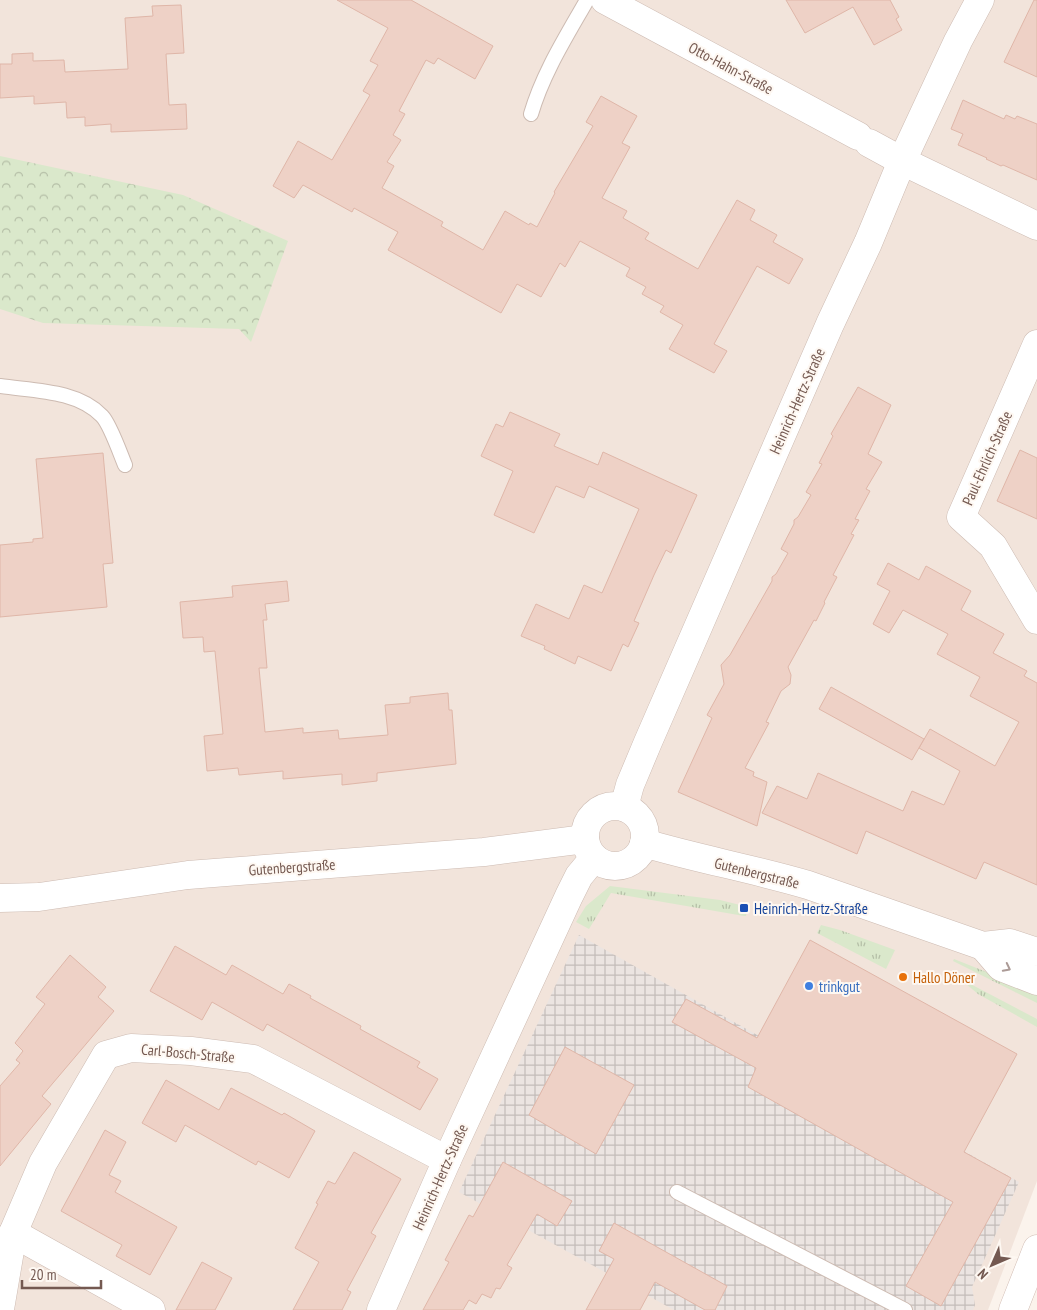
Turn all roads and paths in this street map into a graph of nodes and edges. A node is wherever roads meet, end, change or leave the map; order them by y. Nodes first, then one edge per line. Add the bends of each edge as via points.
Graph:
1 (587, 0) edge
2 (605, 0) edge
3 (980, 0) edge
4 (531, 114) dead end
5 (902, 160) junction
6 (1037, 226) edge
7 (1035, 358) edge
8 (0, 386) edge
9 (125, 465) dead end
10 (1037, 620) edge
11 (624, 807) junction
12 (644, 843) junction
13 (590, 848) junction
14 (0, 898) edge
15 (983, 946) junction
16 (1037, 952) edge
17 (1037, 981) edge
18 (447, 1160) junction
19 (677, 1192) dead end
20 (13, 1233) junction
21 (1037, 1249) edge
22 (0, 1309) edge
23 (151, 1310) edge
24 (381, 1310) edge
25 (905, 1310) edge
26 (1012, 1310) edge

1 - 4 lane via 561,44 538,91
2 - 5 street, Otto-Hahn-Straße
3 - 5 street, Heinrich-Hertz-Straße
5 - 6 street
5 - 11 street, Heinrich-Hertz-Straße via 648,742
7 - 10 street, Paul-Ehrlich-Straße via 961,517 993,546
8 - 9 lane via 84,401 103,417
11 - 12 street via 638,817 645,834
11 - 13 street via 604,808 589,821 586,830
12 - 13 street via 640,853 624,865 603,863
12 - 15 street, Gutenbergstraße via 808,885
13 - 14 street, Gutenbergstraße via 484,852 188,875 39,897
13 - 18 street, Heinrich-Hertz-Straße
15 - 16 street, Gutenbergstraße via 1010,943
15 -> 17 street via 1001,967
18 - 20 street, Carl-Bosch-Straße via 253,1058 131,1048 106,1055 43,1163
18 - 24 street, Heinrich-Hertz-Straße
19 - 25 lane
20 - 22 street, Carl-Bosch-Straße
20 - 23 street
21 - 26 street

